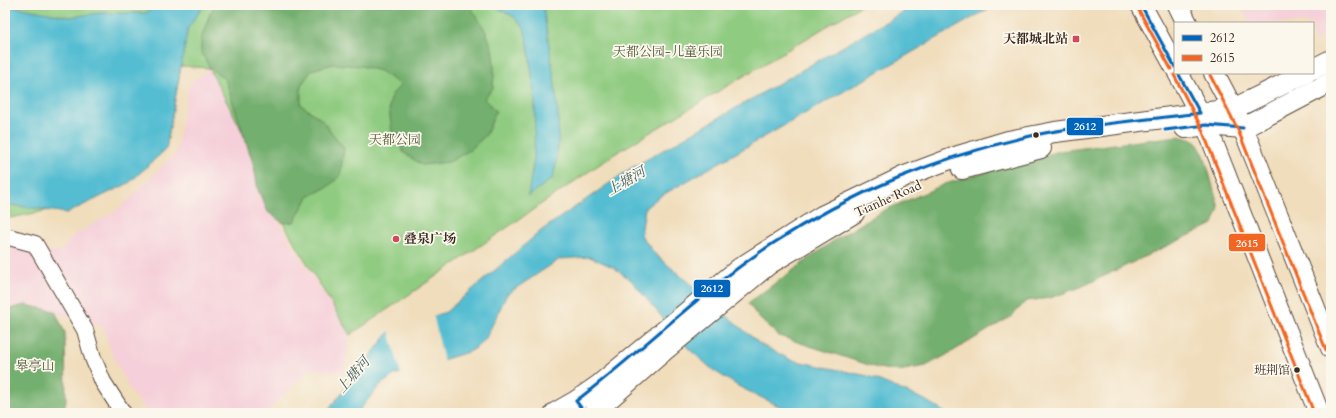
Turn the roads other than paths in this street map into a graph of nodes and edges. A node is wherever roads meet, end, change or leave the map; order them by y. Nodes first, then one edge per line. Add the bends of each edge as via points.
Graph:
1 (1141, 5) edge
2 (1178, 5) edge
3 (1186, 22) edge
4 (1331, 60) edge
5 (1174, 65) edge
6 (1314, 68) edge
7 (1179, 74) edge
8 (1215, 74) edge
9 (1304, 74) edge
10 (1331, 82) edge
11 (1233, 109) junction
12 (1203, 119) junction
13 (1243, 128) junction
14 (5, 236) edge
15 (660, 344) junction
16 (1331, 348) edge
17 (581, 407) edge
18 (123, 413) edge
19 (555, 413) edge
20 (594, 413) edge
21 (1319, 413) edge

1 - 5 main road
2 - 3 main road
4 - 6 main road
7 - 12 main road
8 - 11 main road
9 - 11 main road
10 - 13 main road
11 - 12 main road
11 - 13 main road
12 - 13 main road, Tianhe Road
12 - 15 main road, Tianhe Road via 1052,145 973,165 923,182 858,211 769,264
12 - 15 main road, Tianhe Road via 1055,132 1008,141 905,176 822,216 740,268
12 - 21 main road
13 - 16 main road
14 - 18 street via 35,244 85,330 103,382
15 - 17 main road, Tianhe Road
15 - 20 main road, Tianhe Road
17 - 19 main road, Tianhe Road

